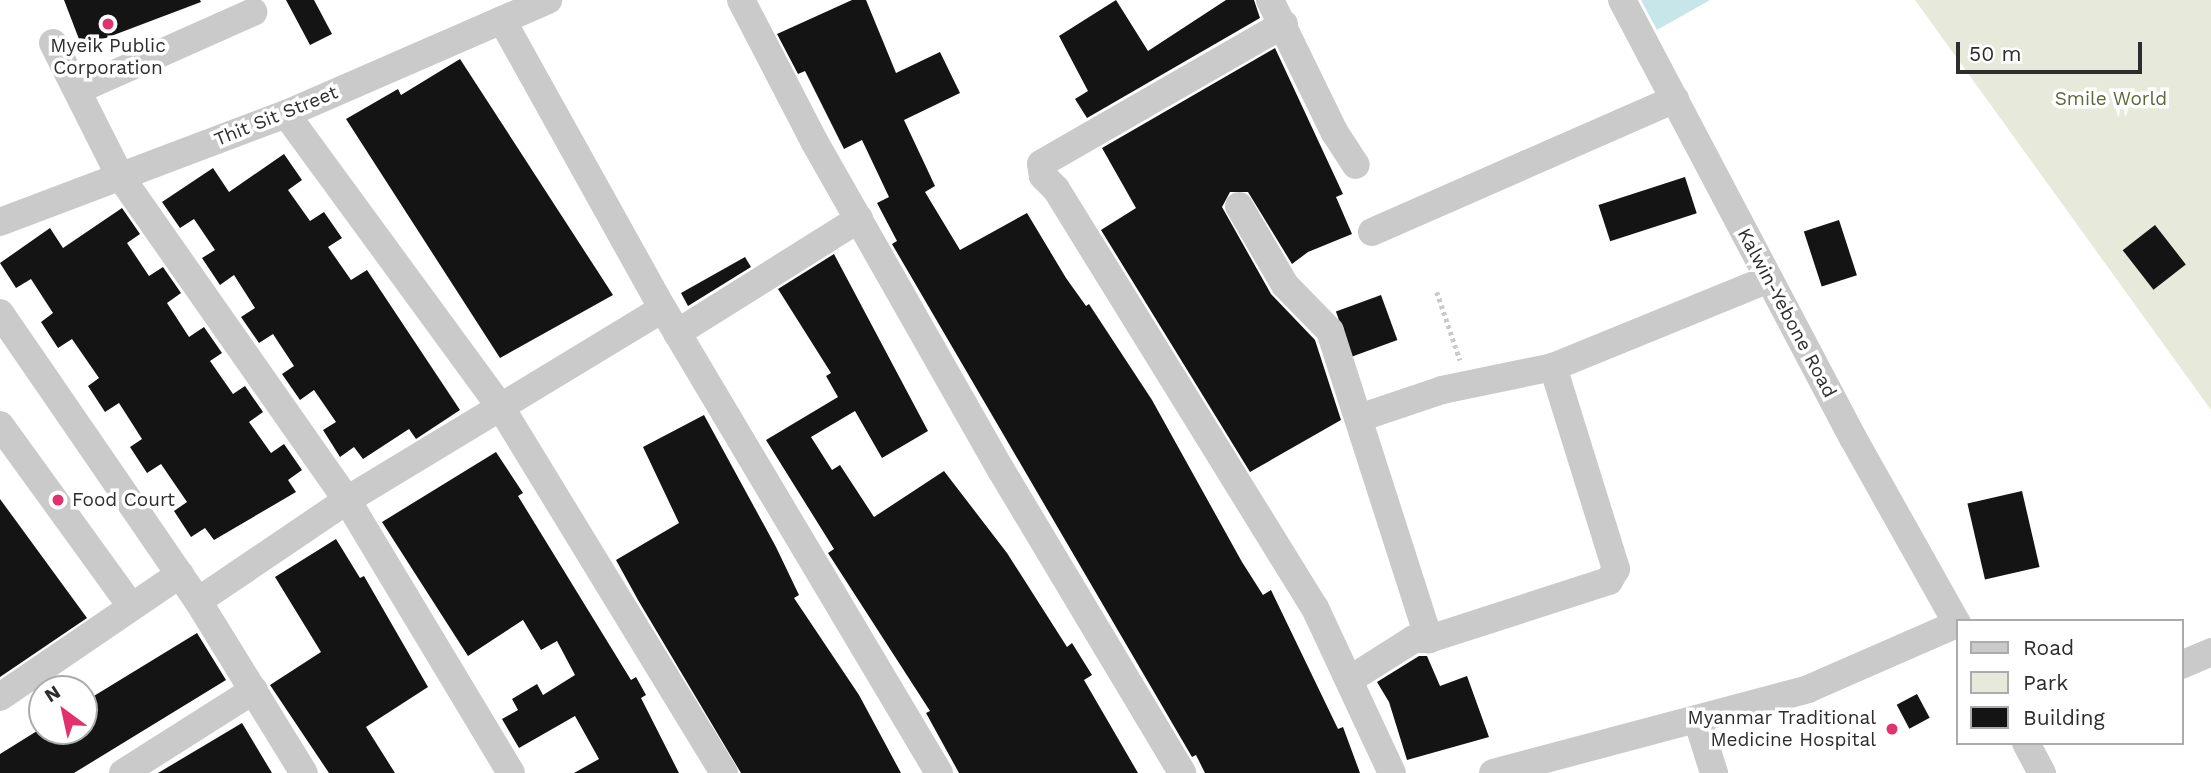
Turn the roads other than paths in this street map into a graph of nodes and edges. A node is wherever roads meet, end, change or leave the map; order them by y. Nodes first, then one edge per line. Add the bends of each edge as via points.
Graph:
1 (548, 0) edge
2 (741, 0) edge
3 (1622, 0) edge
4 (253, 12) dead end
5 (1277, 12) edge
6 (502, 20) junction
7 (53, 43) dead end
8 (78, 90) junction
9 (1675, 99) junction
10 (286, 114) junction
11 (1356, 165) dead end
12 (120, 176) junction
13 (1239, 206) dead end
14 (859, 219) junction
15 (0, 222) edge
16 (1372, 232) dead end
17 (1769, 279) junction
18 (663, 309) junction
19 (0, 313) edge
20 (677, 333) junction
21 (1553, 367) junction
22 (500, 406) junction
23 (1359, 418) junction
24 (0, 425) edge
25 (347, 500) junction
26 (180, 574) junction
27 (198, 601) junction
28 (131, 606) junction
29 (1955, 619) edge
30 (1955, 624) edge
31 (1429, 639) junction
32 (2211, 652) edge
33 (2183, 663) edge
34 (1349, 680) junction
35 (254, 690) junction
36 (0, 697) edge
37 (1697, 719) junction
38 (2027, 745) edge
39 (124, 773) edge
40 (304, 773) edge
41 (511, 773) edge
42 (724, 773) edge
43 (939, 773) edge
44 (1182, 773) edge
45 (1392, 773) edge
46 (1493, 773) edge
47 (1714, 773) edge
48 (2042, 773) edge

1 - 6 street, Thit Sit Street
2 - 14 street
3 - 9 street, Kalwin-Yebone Road
4 - 8 street
5 - 11 street via 1335,133
5 - 34 street via 1041,164 1043,176 1056,189 1315,608
6 - 10 street, Thit Sit Street
6 - 18 street
7 - 8 street
8 - 12 street
9 - 16 street
9 - 17 street, Kalwin-Yebone Road
10 - 12 street, Thit Sit Street
10 - 22 street
12 - 15 street, Thit Sit Street
12 - 25 street
13 - 23 street via 1285,285 1330,331
14 - 20 street
14 - 44 street
17 - 21 street
17 - 29 street, Kalwin-Yebone Road
18 - 20 street
18 - 22 street
19 - 26 street
20 - 43 street
21 - 23 street via 1443,390
21 - 31 street via 1616,569 1609,581
22 - 25 street
22 - 42 street
23 - 31 street
24 - 28 street
25 - 27 street
25 - 41 street
26 - 27 street
26 - 28 street
27 - 35 street
28 - 36 street
30 - 37 street via 1808,689
31 - 34 street via 1413,639
32 - 33 street
34 - 45 street
35 - 39 street
35 - 40 street
37 - 46 street
37 - 47 street
38 - 48 street

